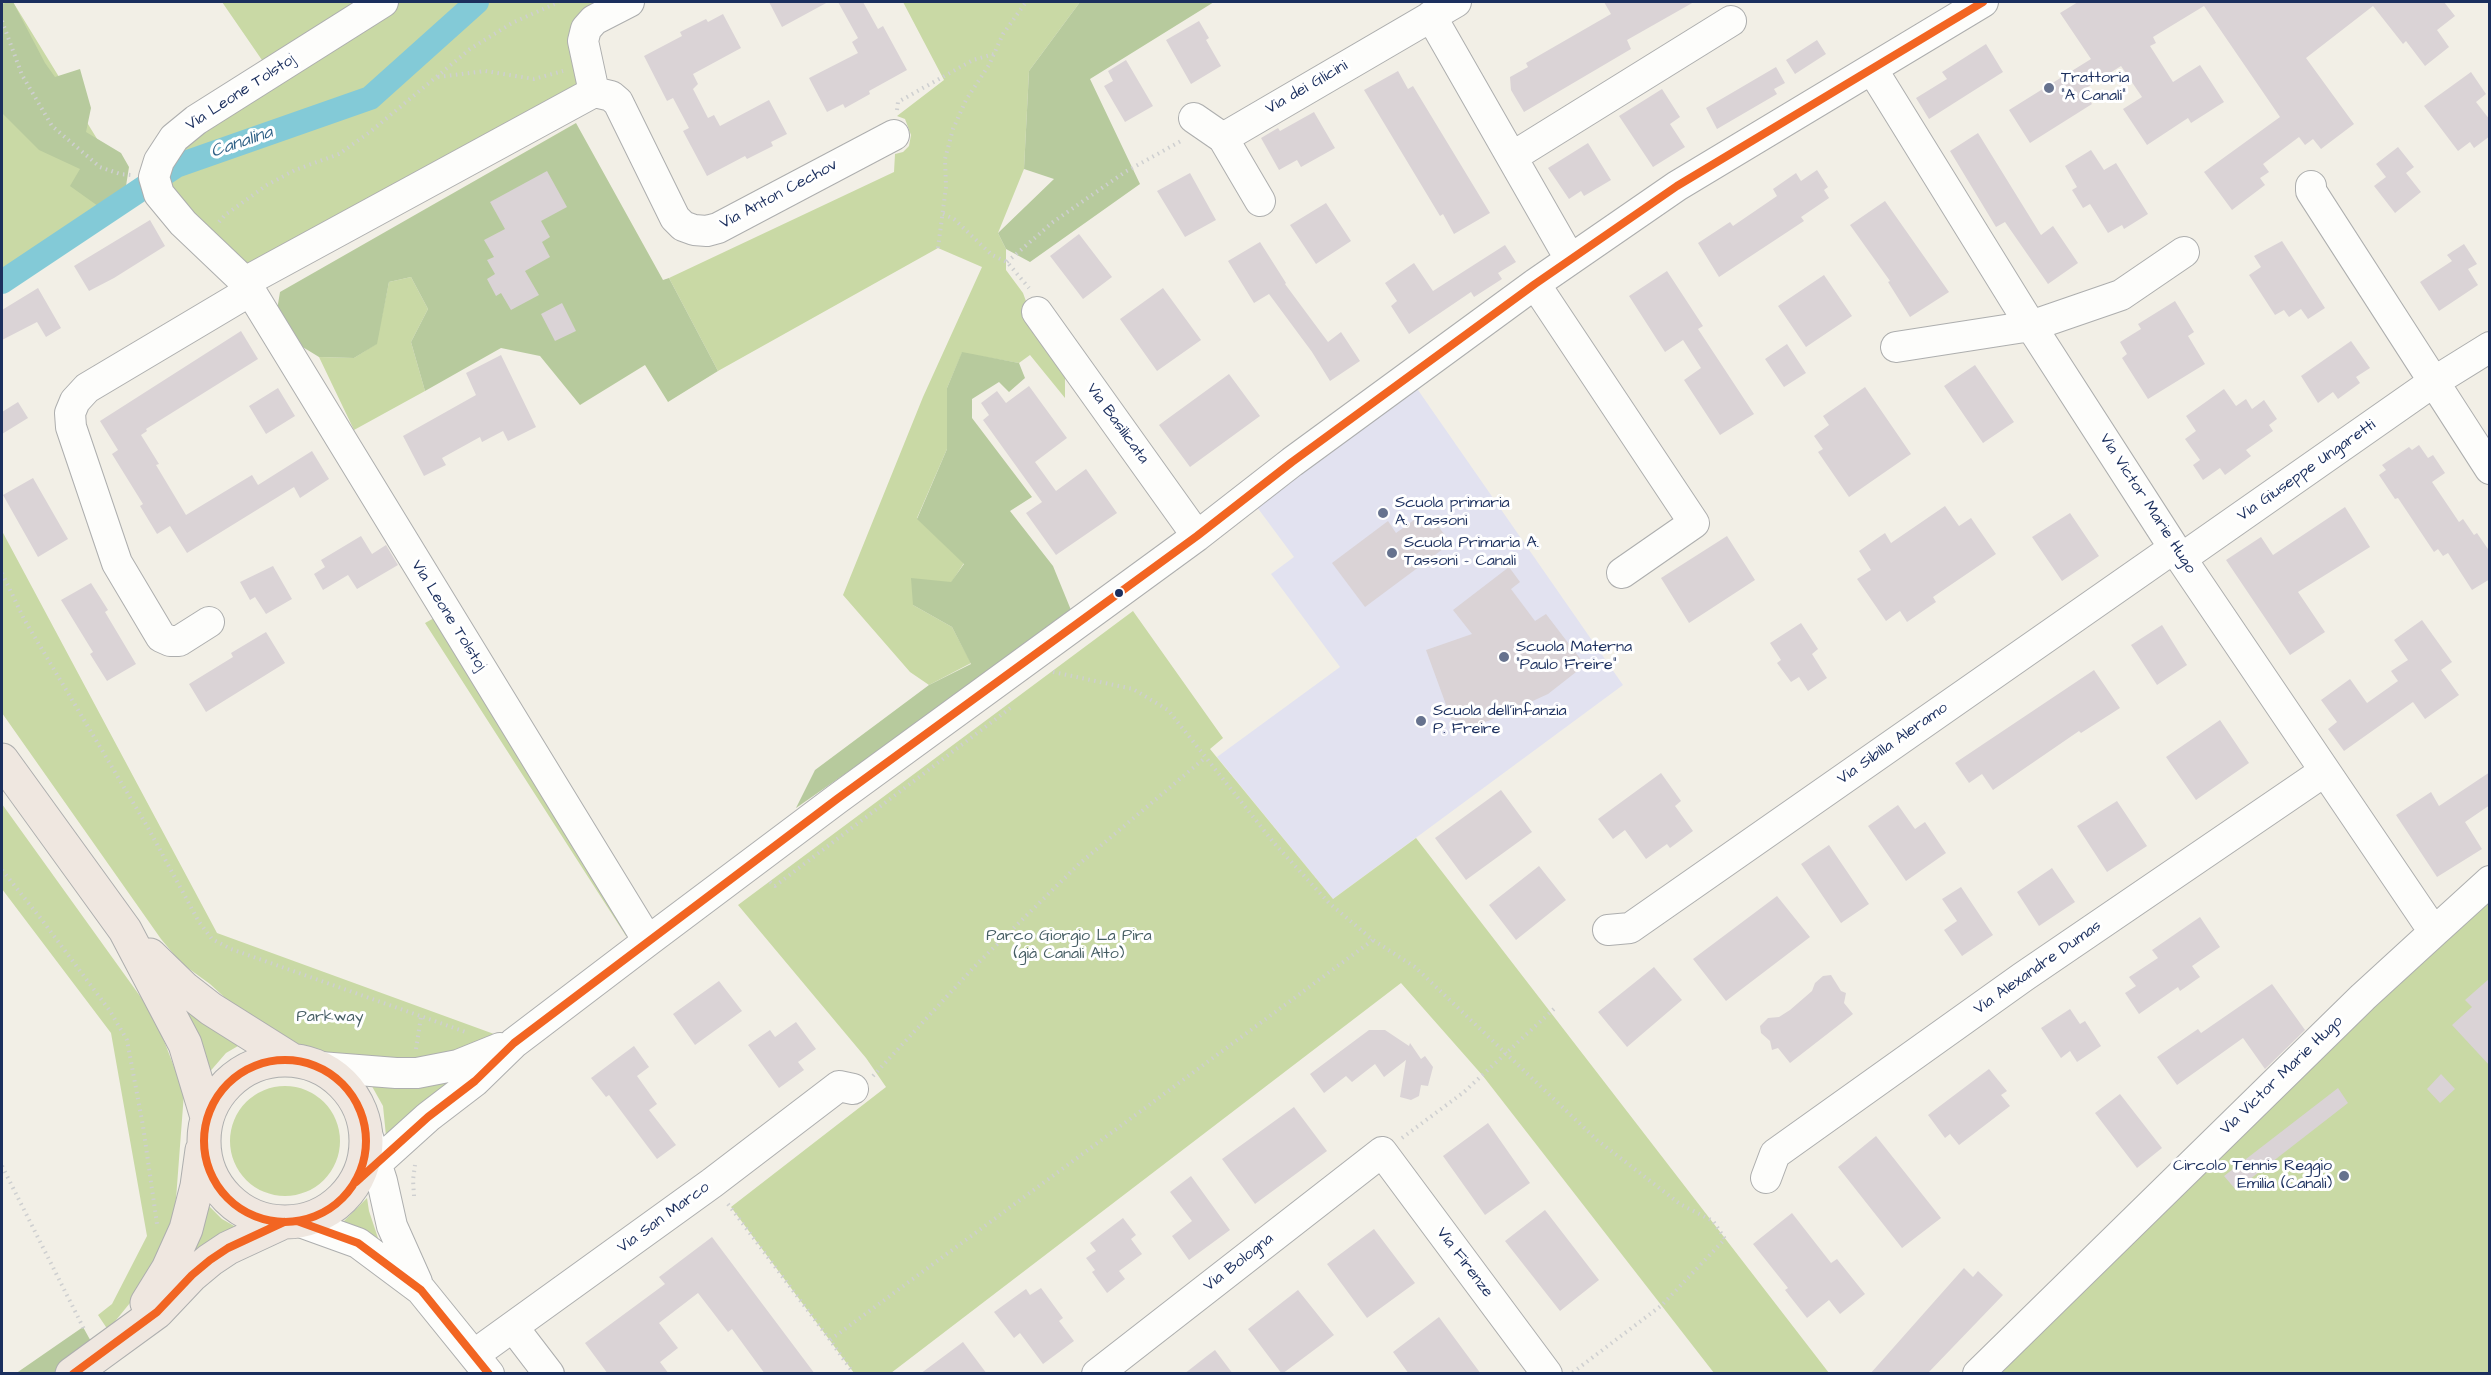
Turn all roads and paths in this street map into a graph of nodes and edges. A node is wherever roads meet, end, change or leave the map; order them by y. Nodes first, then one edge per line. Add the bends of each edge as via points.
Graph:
1 (383, 2) edge
2 (559, 2) edge
3 (629, 2) edge
4 (1026, 2) edge
5 (1983, 2) edge
6 (1444, 9) edge
7 (2, 21) edge
8 (1731, 21) dead end
9 (994, 54) junction
10 (587, 58) junction
11 (1872, 69) junction
12 (437, 77) junction
13 (594, 92) junction
14 (1208, 128) junction
15 (894, 135) joint
16 (1512, 157) junction
17 (157, 185) junction
18 (2311, 186) dead end
19 (1260, 201) dead end
20 (943, 214) junction
21 (204, 242) junction
22 (938, 248) dead end
23 (2184, 252) dead end
24 (1570, 259) junction
25 (1007, 261) junction
26 (1535, 284) junction
27 (247, 287) junction
28 (1037, 312) joint
29 (2031, 326) junction
30 (1896, 347) dead end
31 (2490, 347) edge
32 (2433, 383) junction
33 (2490, 469) edge
34 (1197, 536) junction
35 (2178, 553) junction
36 (2, 573) edge
37 (1622, 573) dead end
38 (209, 622) dead end
39 (1024, 664) junction
40 (1206, 757) junction
41 (2, 760) edge
42 (2325, 771) junction
43 (2, 870) edge
44 (2490, 881) edge
45 (125, 930) junction
46 (1608, 930) dead end
47 (2434, 932) junction
48 (648, 940) junction
49 (1373, 940) junction
50 (1555, 1008) dead end
51 (514, 1043) junction
52 (1506, 1053) junction
53 (306, 1064) junction
54 (412, 1073) junction
55 (853, 1089) joint
56 (205, 1130) junction
57 (1382, 1152) junction
58 (416, 1161) dead end
59 (2, 1166) edge
60 (366, 1173) junction
61 (1766, 1178) dead end
62 (712, 1183) junction
63 (415, 1203) dead end
64 (291, 1222) junction
65 (158, 1230) dead end
66 (421, 1290) junction
67 (513, 1327) junction
68 (87, 1335) dead end
69 (125, 1335) junction
70 (830, 1340) junction
71 (482, 1364) edge
72 (72, 1374) edge
73 (549, 1374) edge
74 (854, 1374) edge
75 (1097, 1374) edge
76 (1547, 1374) edge
77 (1571, 1374) edge
78 (1978, 1374) edge

1 - 17 street, Via Leone Tolstoj via 196,120 174,138 159,161
2 - 12 path via 512,23
3 - 10 street via 590,24 583,41
4 - 9 path
5 - 11 street
6 - 14 street, Via dei Glicini
6 - 16 street
7 - 17 path via 22,75 52,126 100,167
8 - 16 street
9 - 15 path via 973,60 898,102
9 - 20 path via 953,129 945,159
10 - 12 path via 534,79 486,71
10 - 13 street
11 - 24 street via 1677,186
11 - 29 street, Via Victor Marie Hugo
12 - 21 path via 339,154 267,184 225,215
13 - 15 street, Via Anton Cechov via 618,102 675,218 694,230 718,228
13 - 27 street
14 - 19 street
14 - 25 path via 1125,172 1053,222
16 - 24 street
17 - 21 street, Via Leone Tolstoj via 183,223
18 - 32 street
20 - 22 path
20 - 25 path via 954,219 992,255
21 - 27 street, Via Leone Tolstoj
23 - 29 street via 2121,296
24 - 26 street
25 - 28 path via 1030,290
26 - 34 street
26 - 37 street via 1694,524
27 - 38 street via 87,388 70,413 71,427 117,563 161,638 179,641
27 - 48 street, Via Leone Tolstoj
28 - 34 street, Via Basilicata
29 - 30 street
29 - 35 street, Via Victor Marie Hugo
31 - 32 street, Via Giuseppe Ungaretti
32 - 33 street
32 - 35 street, Via Giuseppe Ungaretti
34 - 39 street
35 - 42 street, Via Victor Marie Hugo
35 - 46 street, Via Sibilla Aleramo via 1630,928
36 - 54 path via 24,619 212,939 421,1017
39 - 40 path via 1133,689 1168,710
39 - 48 street
40 - 49 path via 1301,873
40 - 55 path via 1079,864 976,965 873,1076
41 - 45 main road
42 - 47 street, Via Victor Marie Hugo
42 - 61 street, Via Alexandre Dumas via 2032,971 1775,1154
43 - 65 path via 110,1011 127,1040
44 - 47 street, Via Victor Marie Hugo
45 - 53 main road via 202,1002
45 - 56 main road via 185,1044
47 - 78 street, Via Victor Marie Hugo
48 - 51 street
49 - 52 path via 1414,967
49 - 70 path
50 - 52 path
51 - 54 street via 458,1065
51 - 60 street
52 - 57 path via 1464,1092
52 - 77 path via 1597,1140 1680,1204 1713,1221 1725,1239 1662,1305
53 - 54 street
53 - 56 main road via 269,1061 230,1080 216,1097
53 - 60 main road via 337,1078 361,1112 366,1131
55 - 62 street, Via San Marco via 839,1086
56 - 64 main road via 210,1173 228,1199 254,1216
56 - 69 main road via 197,1186 178,1248 160,1285
57 - 75 street, Via Bologna
57 - 76 street, Via Firenze
58 - 63 path
59 - 68 path
60 - 64 main road via 331,1209
60 - 66 street, Via San Marco
62 - 67 street, Via San Marco
62 - 70 path
64 - 66 street, Via San Marco via 358,1243
64 - 69 main road via 228,1248 210,1260 158,1312
66 - 71 street, Via San Marco
67 - 71 street, Via San Marco
67 - 73 street
69 - 72 main road
70 - 74 path

